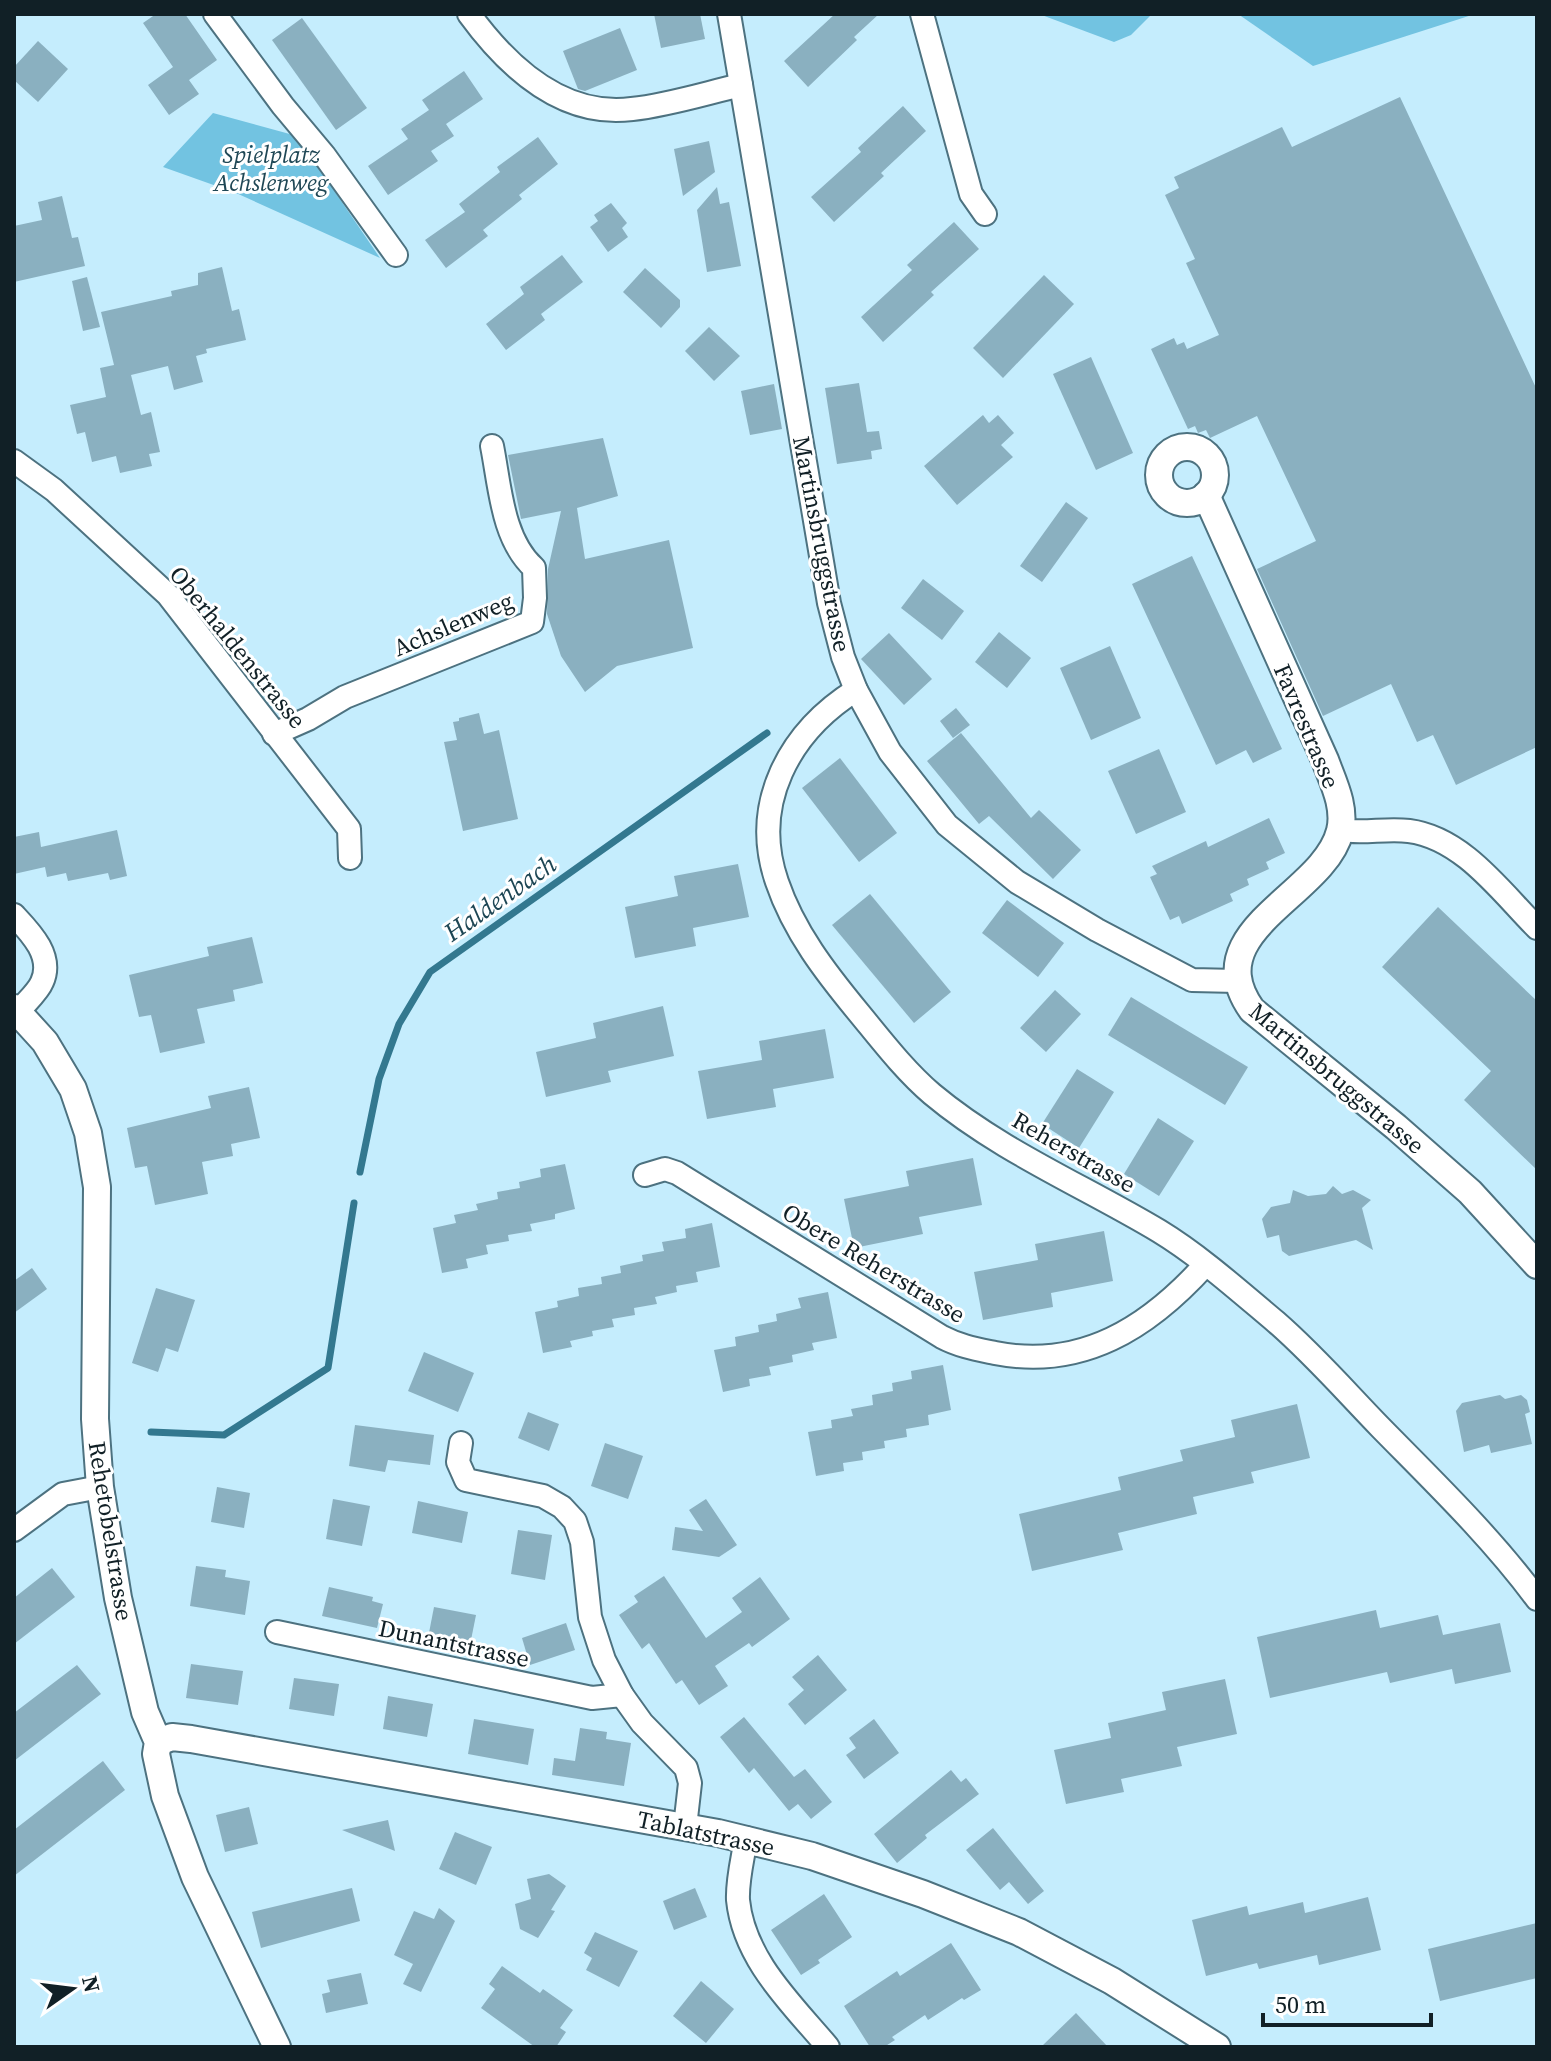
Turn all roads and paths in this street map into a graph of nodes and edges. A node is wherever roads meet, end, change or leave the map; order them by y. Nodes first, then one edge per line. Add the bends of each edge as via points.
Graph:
1 (215, 14) edge
2 (469, 14) edge
3 (729, 14) edge
4 (922, 14) edge
5 (741, 85) junction
6 (985, 214) dead end
7 (396, 255) dead end
8 (492, 446) dead end
9 (14, 461) edge
10 (1206, 495) dead end
11 (856, 690) junction
12 (274, 734) junction
13 (1340, 830) junction
14 (350, 858) dead end
15 (14, 915) edge
16 (1537, 928) edge
17 (1237, 981) junction
18 (16, 1010) edge
19 (645, 1175) dead end
20 (1205, 1265) junction
21 (1537, 1265) edge
22 (461, 1443) dead end
23 (100, 1487) junction
24 (14, 1530) edge
25 (1537, 1599) edge
26 (277, 1632) dead end
27 (622, 1695) junction
28 (158, 1742) junction
29 (685, 1827) junction
30 (746, 1838) junction
31 (277, 2047) edge
32 (828, 2047) edge
33 (1217, 2047) edge

1 - 7 street
2 - 5 street via 504,58 528,78 554,94 603,110 632,110
3 - 5 street, Martinsbruggstrasse
4 - 6 street via 971,194
5 - 11 street, Martinsbruggstrasse via 829,603
8 - 12 street, Achslenweg via 508,524 522,557 534,568 532,622 345,697
9 - 12 street, Oberhaldenstrasse via 54,490 168,595
10 - 13 street, Favrestrasse via 1333,781
11 - 17 street, Martinsbruggstrasse via 890,752 947,825 1017,882 1192,980
11 - 20 street, Reherstrasse via 809,728 785,762 772,794 769,833 776,879 807,944 868,1023 933,1094 1008,1146 1160,1232
12 - 14 street, Oberhaldenstrasse via 349,829
13 - 16 street via 1406,831 1437,838 1456,849
13 - 17 street via 1313,874 1258,927 1241,954
15 - 18 street via 45,958 43,981
17 - 21 street, Martinsbruggstrasse via 1252,1010 1470,1192
18 - 23 street, Rehetobelstrasse via 45,1042 73,1089 91,1147 97,1187 95,1405
19 - 20 street, Obere Reherstrasse via 665,1169 677,1173 942,1337 1005,1355 1057,1356 1113,1339 1161,1309
20 - 25 street, Reherstrasse via 1339,1381
22 - 27 street via 458,1462 466,1480 543,1496 575,1521 596,1640
23 - 24 street via 63,1494
23 - 28 street, Rehetobelstrasse via 118,1598 145,1712
26 - 27 street, Dunantstrasse via 592,1698
27 - 29 street via 686,1768 690,1783
28 - 29 street, Tablatstrasse via 191,1739
28 - 31 street, Rehetobelstrasse via 159,1769 183,1848
29 - 30 street, Tablatstrasse
30 - 32 street via 738,1901 743,1923 767,1975
30 - 33 street, Tablatstrasse via 909,1889 1019,1932 1112,1981

